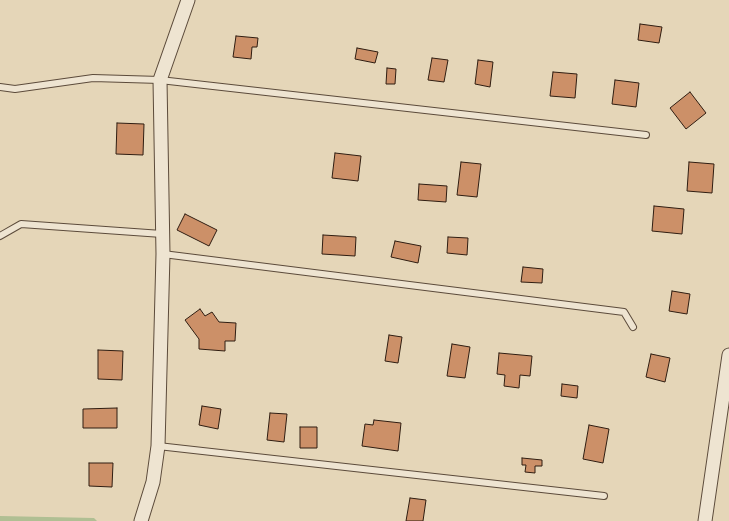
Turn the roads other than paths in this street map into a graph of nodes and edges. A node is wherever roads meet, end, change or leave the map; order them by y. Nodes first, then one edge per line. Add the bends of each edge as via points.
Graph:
1 (188, 0) edge
2 (160, 80) junction
3 (0, 87) edge
4 (646, 135) dead end
5 (162, 234) junction
6 (0, 236) edge
7 (163, 254) junction
8 (633, 327) dead end
9 (729, 355) edge
10 (158, 446) junction
11 (604, 496) dead end
12 (142, 521) edge
13 (705, 521) edge

1 - 2 street
2 - 3 lane via 93,78 15,89
2 - 4 lane
2 - 5 street
5 - 6 lane via 21,224
5 - 7 street
7 - 8 lane via 624,312
7 - 10 street
9 - 13 street
10 - 11 lane
10 - 12 street via 153,482

